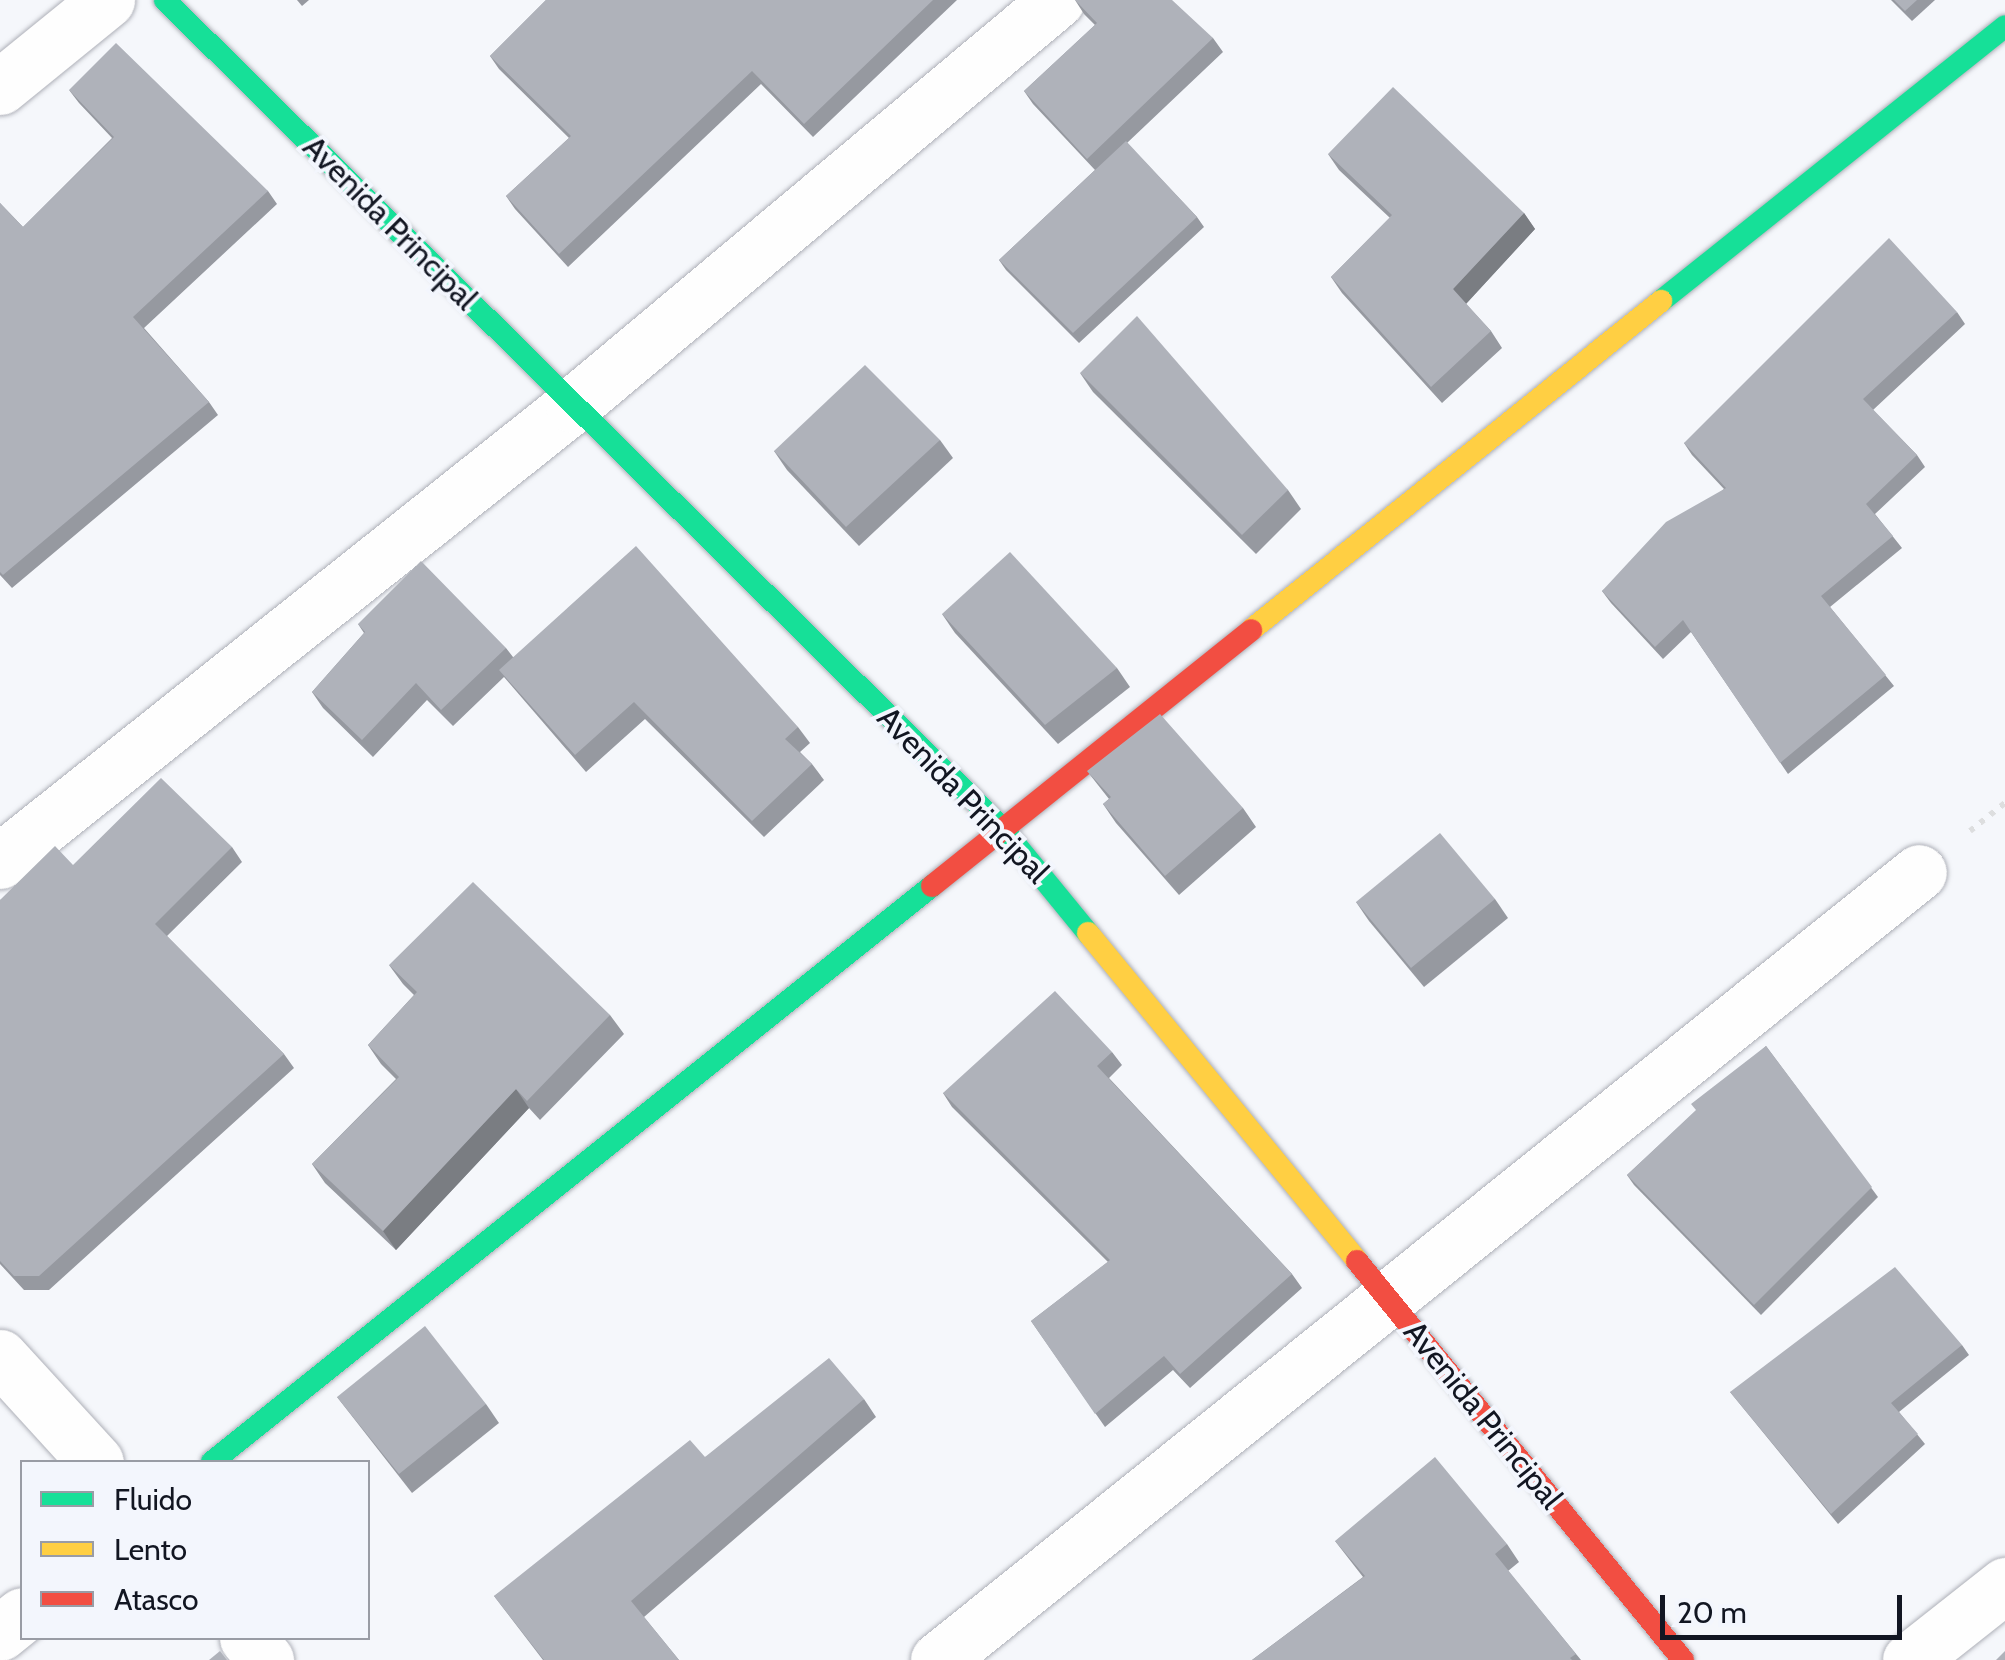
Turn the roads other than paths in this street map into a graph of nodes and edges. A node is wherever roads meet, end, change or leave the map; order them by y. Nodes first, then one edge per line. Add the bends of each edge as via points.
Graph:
1 (107, 0) edge
2 (165, 0) edge
3 (1057, 0) edge
4 (2005, 26) edge
5 (0, 87) edge
6 (573, 405) junction
7 (1002, 828) junction
8 (0, 861) edge
9 (1918, 872) dead end
10 (1388, 1298) junction
11 (0, 1357) edge
12 (94, 1460) edge
13 (214, 1460) edge
14 (2005, 1584) edge
15 (20, 1617) edge
16 (0, 1633) edge
17 (249, 1640) edge
18 (266, 1660) edge
19 (938, 1660) edge
20 (1683, 1660) edge
21 (1910, 1660) edge

1 - 5 street
2 - 6 street, Avenida Principal
3 - 6 street
4 - 7 street
6 - 7 street, Avenida Principal
6 - 8 street
7 - 10 street, Avenida Principal
7 - 13 street
9 - 10 street
10 - 19 street
10 - 20 street, Avenida Principal
11 - 12 street
14 - 21 street
15 - 16 street
17 - 18 street

